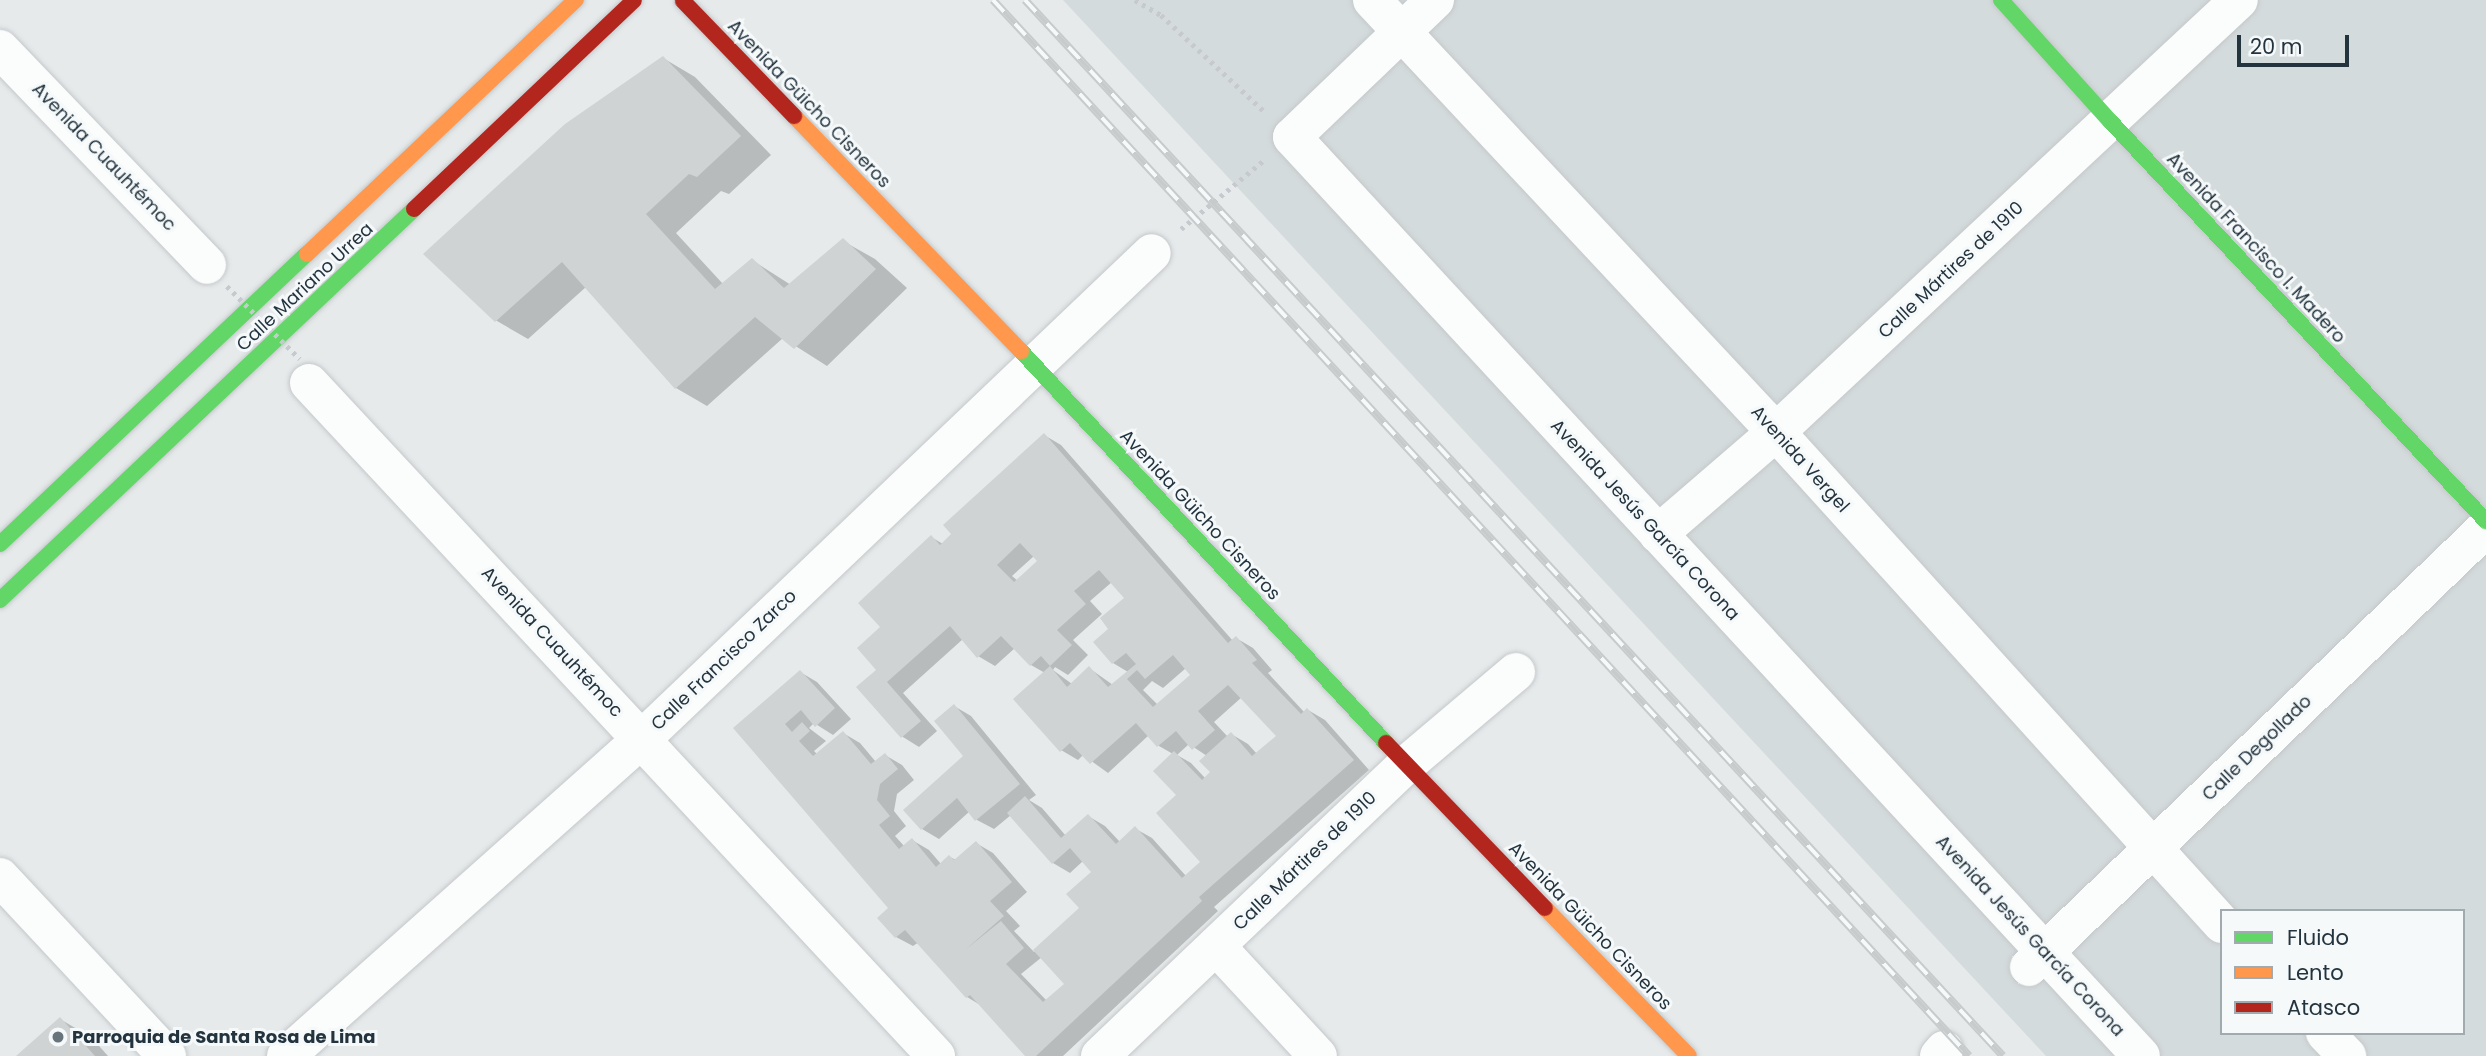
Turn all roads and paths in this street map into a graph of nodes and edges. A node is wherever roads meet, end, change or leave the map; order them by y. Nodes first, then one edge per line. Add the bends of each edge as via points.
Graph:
1 (576, 0) edge
2 (634, 0) edge
3 (1135, 0) edge
4 (1372, 0) edge
5 (1435, 0) edge
6 (2001, 0) edge
7 (2239, 0) edge
8 (683, 1) edge
9 (1402, 32) junction
10 (0, 49) edge
11 (2111, 122) junction
12 (1292, 137) junction
13 (1152, 253) joint
14 (217, 275) joint
15 (1033, 364) junction
16 (305, 371) joint
17 (1776, 432) junction
18 (2486, 521) edge
19 (2486, 528) edge
20 (1658, 534) junction
21 (0, 544) edge
22 (0, 600) edge
23 (1516, 672) dead end
24 (642, 739) junction
25 (1406, 765) junction
26 (2151, 850) junction
27 (0, 877) edge
28 (2220, 922) edge
29 (1216, 946) junction
30 (2037, 960) junction
31 (2327, 1035) edge
32 (167, 1056) edge
33 (286, 1056) edge
34 (936, 1056) edge
35 (1100, 1056) edge
36 (1318, 1056) edge
37 (1689, 1056) edge
38 (2141, 1056) edge
39 (2347, 1056) edge

1 - 21 main road, Calle Mariano Urrea
2 - 22 main road, Calle Mariano Urrea
3 - 12 path via 1161,15
4 - 9 street, Avenida Vergel
5 - 9 street
6 - 11 main road, Avenida Francisco I. Madero
7 - 11 street, Calle Mártires de 1910
8 - 15 main road, Avenida Güicho Cisneros
9 - 12 street
9 - 17 street, Avenida Vergel
10 - 14 street, Avenida Cuauhtémoc
11 - 17 street, Calle Mártires de 1910
11 - 18 main road, Avenida Francisco I. Madero
12 - 13 path
12 - 20 street, Avenida Jesús García Corona
13 - 15 street, Calle Francisco Zarco
14 - 16 path, bridge
15 - 24 street, Calle Francisco Zarco
15 - 25 main road, Avenida Güicho Cisneros
16 - 24 street, Avenida Cuauhtémoc
17 - 20 street, Calle Mártires de 1910
17 - 26 street, Avenida Vergel
19 - 26 street, Calle Degollado
20 - 30 street, Avenida Jesús García Corona
23 - 25 street, Calle Mártires de 1910
24 - 33 street, Calle Francisco Zarco
24 - 34 street, Avenida Cuauhtémoc
25 - 29 street, Calle Mártires de 1910
25 - 37 main road, Avenida Güicho Cisneros
26 - 28 street, Avenida Vergel
26 - 30 street, Calle Degollado
27 - 32 street
29 - 35 street, Calle Mártires de 1910
29 - 36 street
30 - 38 street, Avenida Jesús García Corona
31 - 39 street

